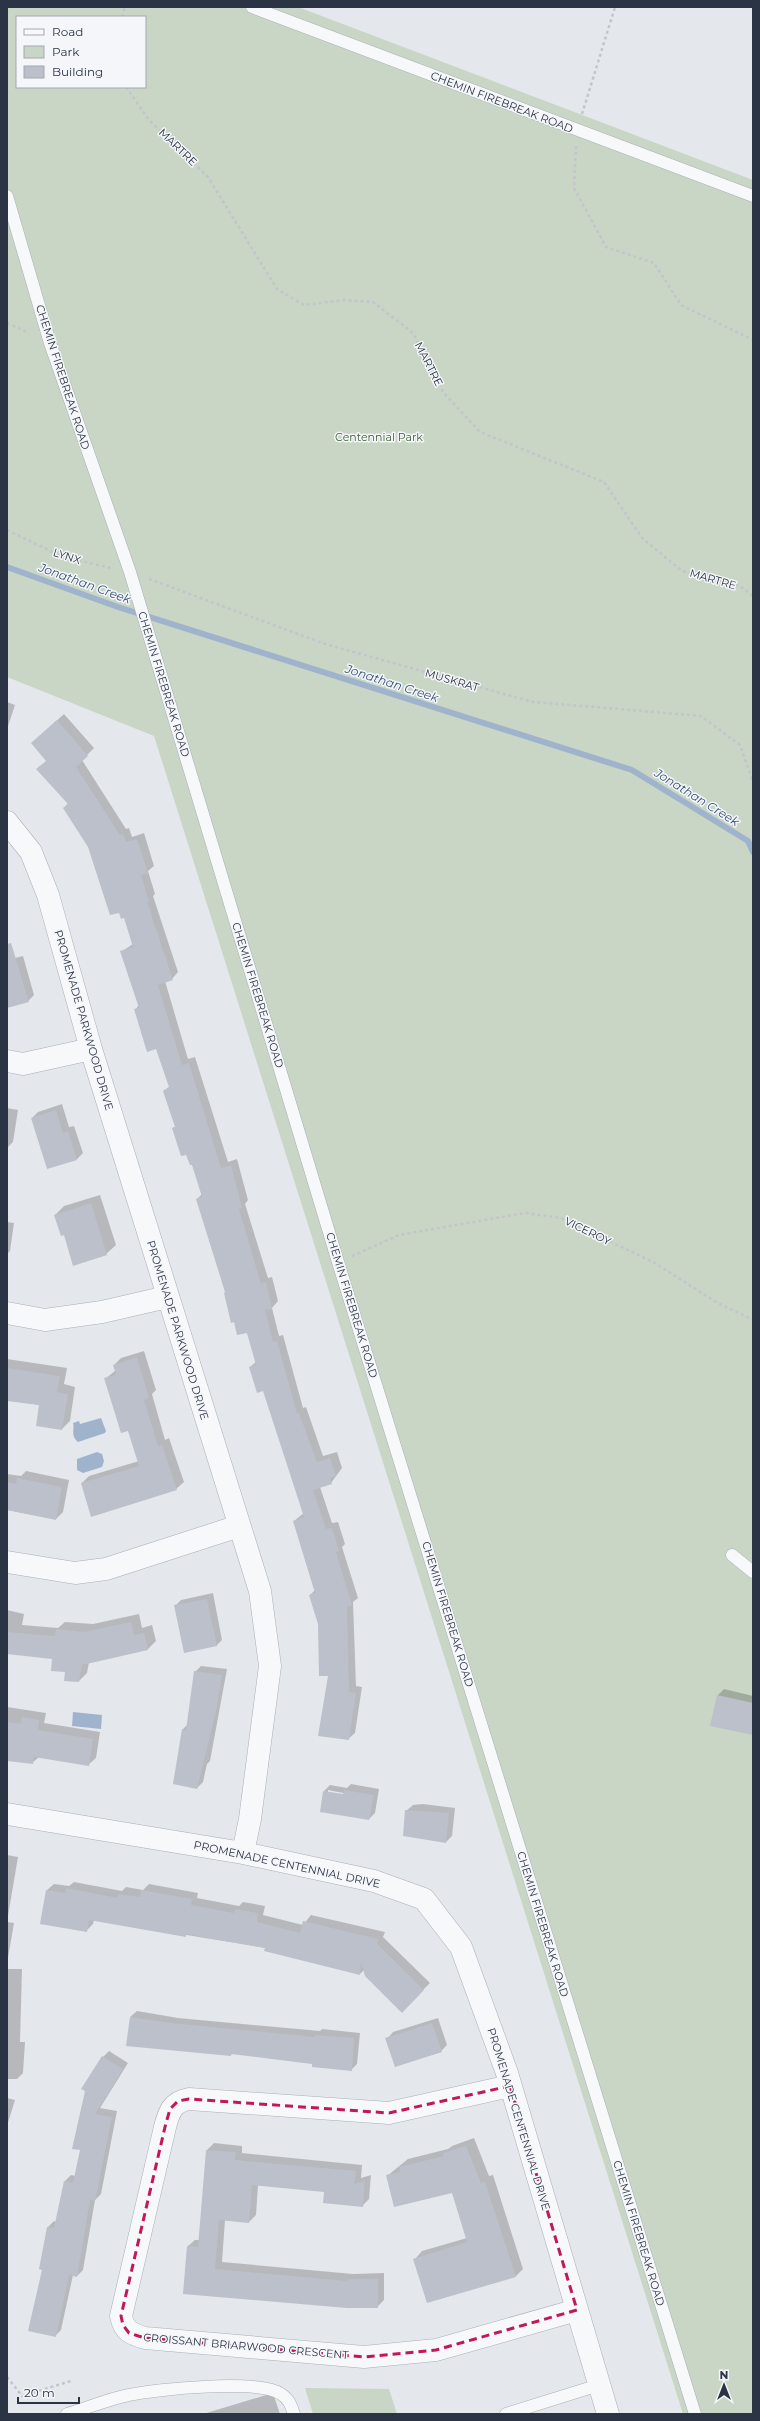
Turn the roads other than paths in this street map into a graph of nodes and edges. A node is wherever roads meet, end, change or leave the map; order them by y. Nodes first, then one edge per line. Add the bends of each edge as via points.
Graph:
1 (252, 7) edge
2 (7, 196) edge
3 (753, 196) edge
4 (7, 822) edge
5 (91, 1049) junction
6 (7, 1061) edge
7 (167, 1297) junction
8 (7, 1313) edge
9 (239, 1526) junction
10 (732, 1555) dead end
11 (7, 1562) edge
12 (753, 1572) edge
13 (7, 1814) edge
14 (243, 1853) junction
15 (510, 2086) junction
16 (577, 2310) junction
17 (599, 2385) junction
18 (67, 2414) edge
19 (294, 2414) edge
20 (506, 2414) edge
21 (608, 2414) edge
22 (695, 2414) edge

1 - 3 lane, CHEMIN FIREBREAK ROAD
2 - 22 lane, CHEMIN FIREBREAK ROAD via 50,342 130,572 338,1262
4 - 5 street, PROMENADE PARKWOOD DRIVE via 31,852 48,895
5 - 6 street via 23,1064
5 - 7 street, PROMENADE PARKWOOD DRIVE
7 - 8 street via 102,1312 45,1320
7 - 9 street, PROMENADE PARKWOOD DRIVE
9 - 11 street via 106,1569 75,1573
9 - 14 street, PROMENADE PARKWOOD DRIVE via 260,1591 270,1666 250,1819
10 - 12 lane
13 - 14 street, PROMENADE CENTENNIAL DRIVE
14 - 15 street, PROMENADE CENTENNIAL DRIVE via 374,1881 424,1899 461,1947
15 - 16 street, PROMENADE CENTENNIAL DRIVE
15 - 16 street, CROISSANT BRIARWOOD CRESCENT via 389,2113 189,2099 178,2101 170,2109 164,2127 121,2316 123,2325 129,2333 145,2338 364,2357 436,2350
16 - 17 street, PROMENADE CENTENNIAL DRIVE
17 - 20 lane
17 - 21 street, PROMENADE CENTENNIAL DRIVE
18 - 19 lane via 129,2395 226,2386 264,2388 280,2393 290,2403

